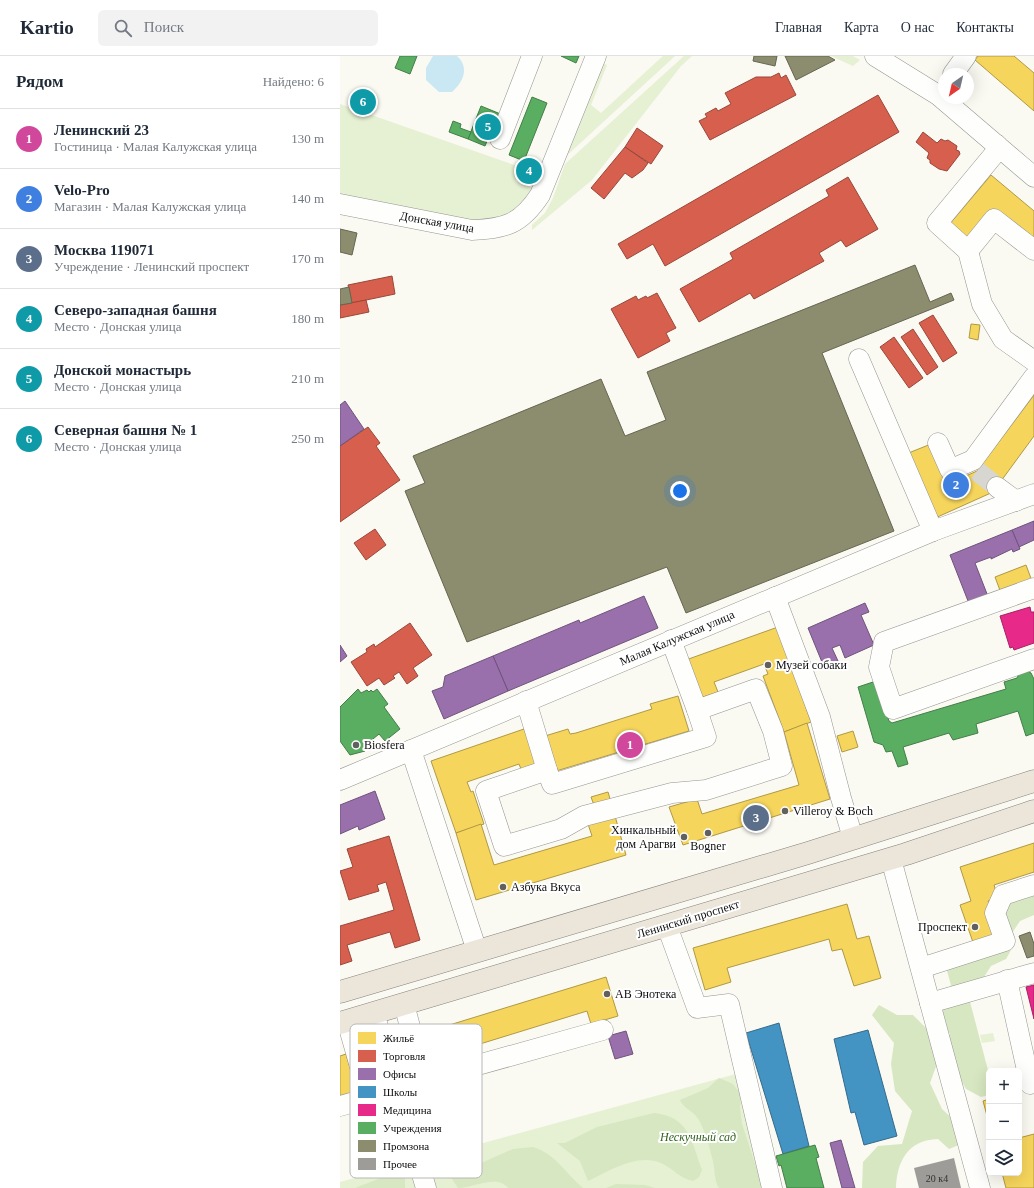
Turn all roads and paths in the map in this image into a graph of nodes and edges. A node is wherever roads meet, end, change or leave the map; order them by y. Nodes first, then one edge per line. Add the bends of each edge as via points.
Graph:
1 (532, 56) edge
2 (596, 56) edge
3 (966, 56) edge
4 (885, 58) edge
5 (957, 68) edge
6 (938, 89) edge
7 (954, 104) edge
8 (500, 139) dead end
9 (996, 145) junction
10 (1032, 172) edge
11 (340, 204) edge
12 (1034, 250) edge
13 (968, 251) junction
14 (859, 359) dead end
15 (1034, 361) edge
16 (1034, 377) edge
17 (938, 443) dead end
18 (1034, 478) edge
19 (997, 487) tunnel mouth
20 (1025, 497) edge
21 (933, 531) junction
22 (1034, 588) edge
23 (775, 597) junction
24 (671, 640) junction
25 (1034, 659) edge
26 (526, 701) junction
27 (697, 710) junction
28 (411, 750) junction
29 (547, 770) junction
30 (340, 780) edge
31 (1034, 781) edge
32 (1034, 811) edge
33 (853, 838) junction
34 (891, 859) junction
35 (1034, 885) edge
36 (667, 926) junction
37 (477, 951) junction
38 (921, 968) junction
39 (1034, 973) edge
40 (1007, 980) junction
41 (340, 992) edge
42 (930, 1002) junction
43 (404, 1004) junction
44 (374, 1012) junction
45 (343, 1022) edge
46 (378, 1024) edge
47 (409, 1024) edge
48 (604, 1030) dead end
49 (350, 1042) edge
50 (482, 1064) edge
51 (1030, 1084) dead end
52 (350, 1103) edge
53 (340, 1106) edge
54 (423, 1178) edge
55 (426, 1188) edge
56 (772, 1188) edge
57 (980, 1188) edge

1 - 8 street
2 - 11 street, Донская улица via 540,195 530,210 517,220 494,229 472,230
3 - 5 street
4 - 6 street
7 - 9 street
9 - 10 street
9 - 13 street via 996,152 937,223
12 - 13 street via 994,219
13 - 15 street via 982,304 989,316 1003,339
14 - 21 street
16 - 17 street via 975,466 950,470
18 - 20 street
19 - 20 street
20 - 21 street, Малая Калужская улица
21 - 23 street, Малая Калужская улица
22 - 25 street via 884,642 879,667 893,709
23 - 24 street, Малая Калужская улица
23 - 33 street via 820,717
24 - 26 street, Малая Калужская улица
24 - 27 street
26 - 28 street, Малая Калужская улица
26 - 29 street
27 - 29 street via 706,737 552,784
27 - 29 street via 756,688 773,731 782,766 706,790 672,793 584,816 561,829 504,846 486,791
28 - 30 street, Малая Калужская улица
28 - 37 street
31 - 33 main road
32 - 34 main road, Ленинский проспект
33 - 37 main road
34 - 36 main road, Ленинский проспект
34 - 38 street
35 - 38 street via 1003,895 995,913 1005,941
36 - 43 main road, Ленинский проспект
36 - 56 street via 696,1008 729,1004
37 - 41 main road
38 - 42 street
39 - 40 street
40 - 42 street
40 - 51 street
42 - 57 street
43 - 44 main road, Ленинский проспект
43 - 47 street
44 - 45 main road, Ленинский проспект
44 - 46 street
45 - 49 street
48 - 50 street
52 - 53 street
54 - 55 street

